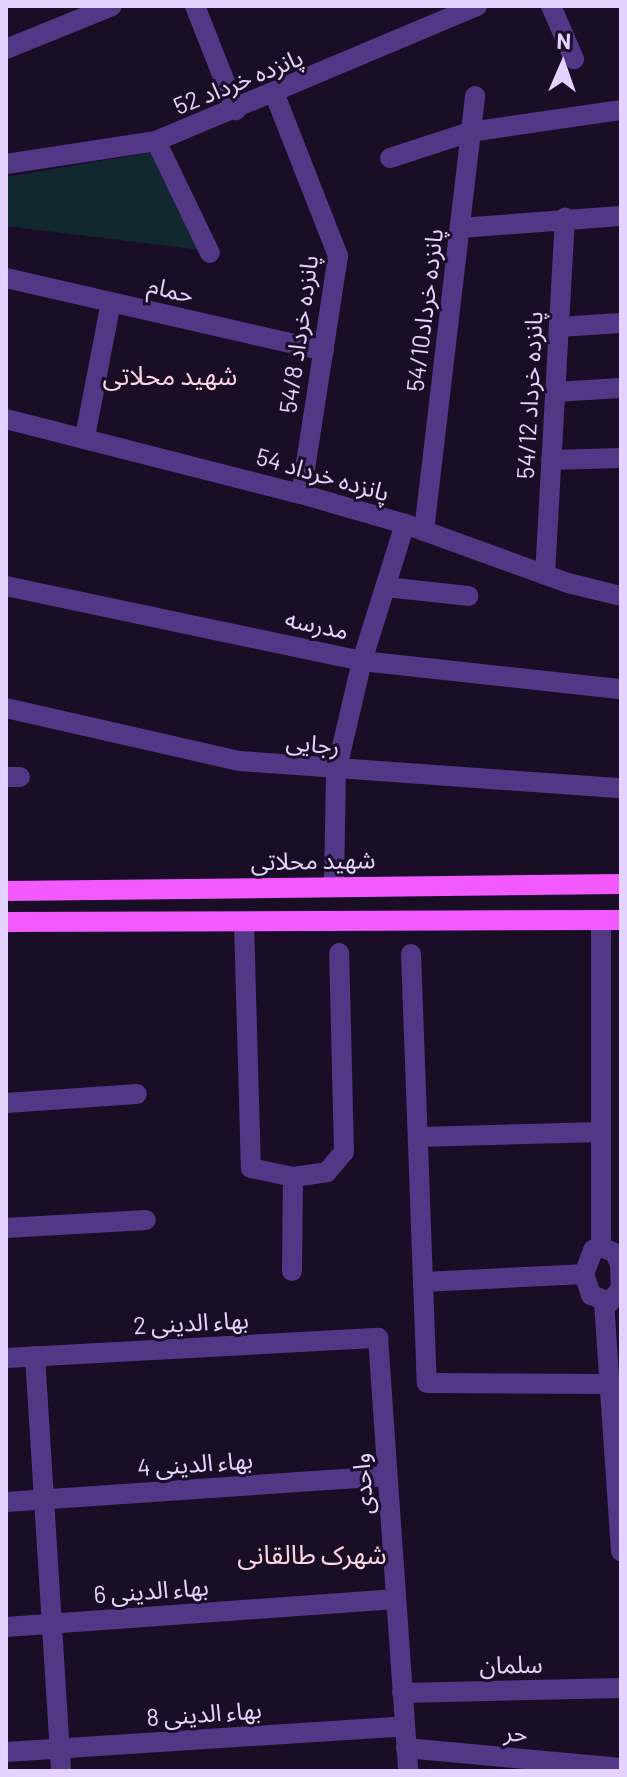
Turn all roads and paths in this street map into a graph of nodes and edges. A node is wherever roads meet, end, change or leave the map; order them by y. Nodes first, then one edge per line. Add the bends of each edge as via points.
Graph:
1 (112, 6) edge
2 (195, 6) edge
3 (477, 6) edge
4 (551, 6) edge
5 (6, 49) edge
6 (574, 59) dead end
7 (275, 95) junction
8 (475, 96) dead end
9 (236, 110) junction
10 (621, 110) edge
11 (470, 132) junction
12 (156, 141) junction
13 (390, 158) dead end
14 (6, 164) edge
15 (621, 216) edge
16 (565, 218) junction
17 (460, 228) junction
18 (210, 253) dead end
19 (6, 278) edge
20 (111, 302) junction
21 (621, 323) edge
22 (559, 327) junction
23 (324, 351) junction
24 (621, 388) edge
25 (555, 392) junction
26 (6, 419) edge
27 (85, 437) junction
28 (621, 458) edge
29 (551, 460) junction
30 (301, 494) junction
31 (415, 528) junction
32 (545, 575) junction
33 (6, 586) edge
34 (385, 587) junction
35 (469, 596) dead end
36 (621, 596) edge
37 (362, 661) junction
38 (621, 689) edge
39 (6, 708) edge
40 (336, 772) junction
41 (621, 788) edge
42 (621, 884) edge
43 (334, 885) junction
44 (6, 891) edge
45 (611, 920) edge
46 (6, 922) edge
47 (244, 922) junction
48 (339, 953) dead end
49 (411, 954) dead end
50 (611, 980) edge
51 (137, 1094) dead end
52 (6, 1103) edge
53 (601, 1132) junction
54 (418, 1137) junction
55 (611, 1169) edge
56 (293, 1177) junction
57 (146, 1220) dead end
58 (6, 1228) edge
59 (601, 1247) junction
60 (292, 1271) dead end
61 (584, 1274) junction
62 (423, 1282) junction
63 (610, 1312) edge
64 (378, 1338) joint
65 (35, 1356) junction
66 (6, 1358) edge
67 (610, 1384) junction
68 (387, 1476) junction
69 (44, 1500) junction
70 (618, 1500) edge
71 (6, 1502) edge
72 (621, 1551) edge
73 (396, 1599) junction
74 (52, 1623) junction
75 (6, 1627) edge
76 (621, 1688) edge
77 (402, 1693) junction
78 (405, 1726) junction
79 (60, 1748) junction
80 (406, 1748) junction
81 (6, 1752) edge
82 (621, 1768) edge
83 (61, 1771) edge
84 (408, 1771) edge

1 - 5 street
2 - 9 street
3 - 7 street, پانزده خرداد 52
4 - 6 street
7 - 9 street, پانزده خرداد 52
7 - 23 street, پانزده خرداد 54/8 via 338,256
8 - 11 street, پانزده خرداد54/10
9 - 12 street, پانزده خرداد 52
10 - 11 street
11 - 13 street
11 - 17 street, پانزده خرداد54/10
12 - 14 street, پانزده خرداد 52
12 - 18 street
15 - 16 street
16 - 17 street
16 - 22 street, پانزده خرداد 54/12
17 - 31 street, پانزده خرداد54/10
19 - 20 street, حمام
20 - 23 street, حمام
20 - 27 street
21 - 22 street
22 - 25 street, پانزده خرداد 54/12
23 - 30 street, پانزده خرداد 54/8
24 - 25 street
25 - 29 street, پانزده خرداد 54/12
26 - 27 street, پانزده خرداد 54
27 - 30 street, پانزده خرداد 54
28 - 29 street
29 - 32 street, پانزده خرداد 54/12
30 - 31 street, پانزده خرداد 54
31 - 32 street, پانزده خرداد 54
31 - 34 street, پانزده خرداد54/10
32 - 36 street, پانزده خرداد 54
33 - 37 street, مدرسه
34 - 35 street
34 - 37 street, پانزده خرداد54/10
37 - 38 street, مدرسه
37 - 40 street, پانزده خرداد54/10
39 - 40 street, رجایی via 240,761
40 - 41 street, رجایی
40 - 43 street, پانزده خرداد54/10
42 - 43 main road, شهید محلاتی
43 - 44 main road, شهید محلاتی
45 - 47 main road
45 - 50 street
46 - 47 main road
47 - 56 street via 251,1168
48 - 56 street via 344,1152 327,1172
49 - 54 street
50 - 53 street
51 - 52 street
53 - 54 street
53 - 55 street
54 - 62 street
55 - 59 street
56 - 60 street
57 - 58 street
59 - 61 street via 593,1250
59 - 63 street via 615,1253 621,1279
61 - 62 street
61 - 63 street via 591,1295
62 - 67 street via 427,1383
63 - 67 street
64 - 65 street, بهاء الدینی 2
64 - 68 street, واحدی
65 - 66 street, بهاء الدینی 2
65 - 69 street
67 - 70 street
68 - 69 street, بهاء الدینی 4
68 - 73 street, واحدی
69 - 71 street, بهاء الدینی 4
69 - 74 street
70 - 72 street
73 - 74 street, بهاء الدینی 6
73 - 77 street, واحدی
74 - 75 street, بهاء الدینی 6
74 - 79 street
76 - 77 street, سلمان
77 - 78 street, واحدی
78 - 79 street, بهاء الدینی 8
78 - 80 street, واحدی
79 - 81 street, بهاء الدینی 8
79 - 83 street
80 - 82 street, حر
80 - 84 street, واحدی

